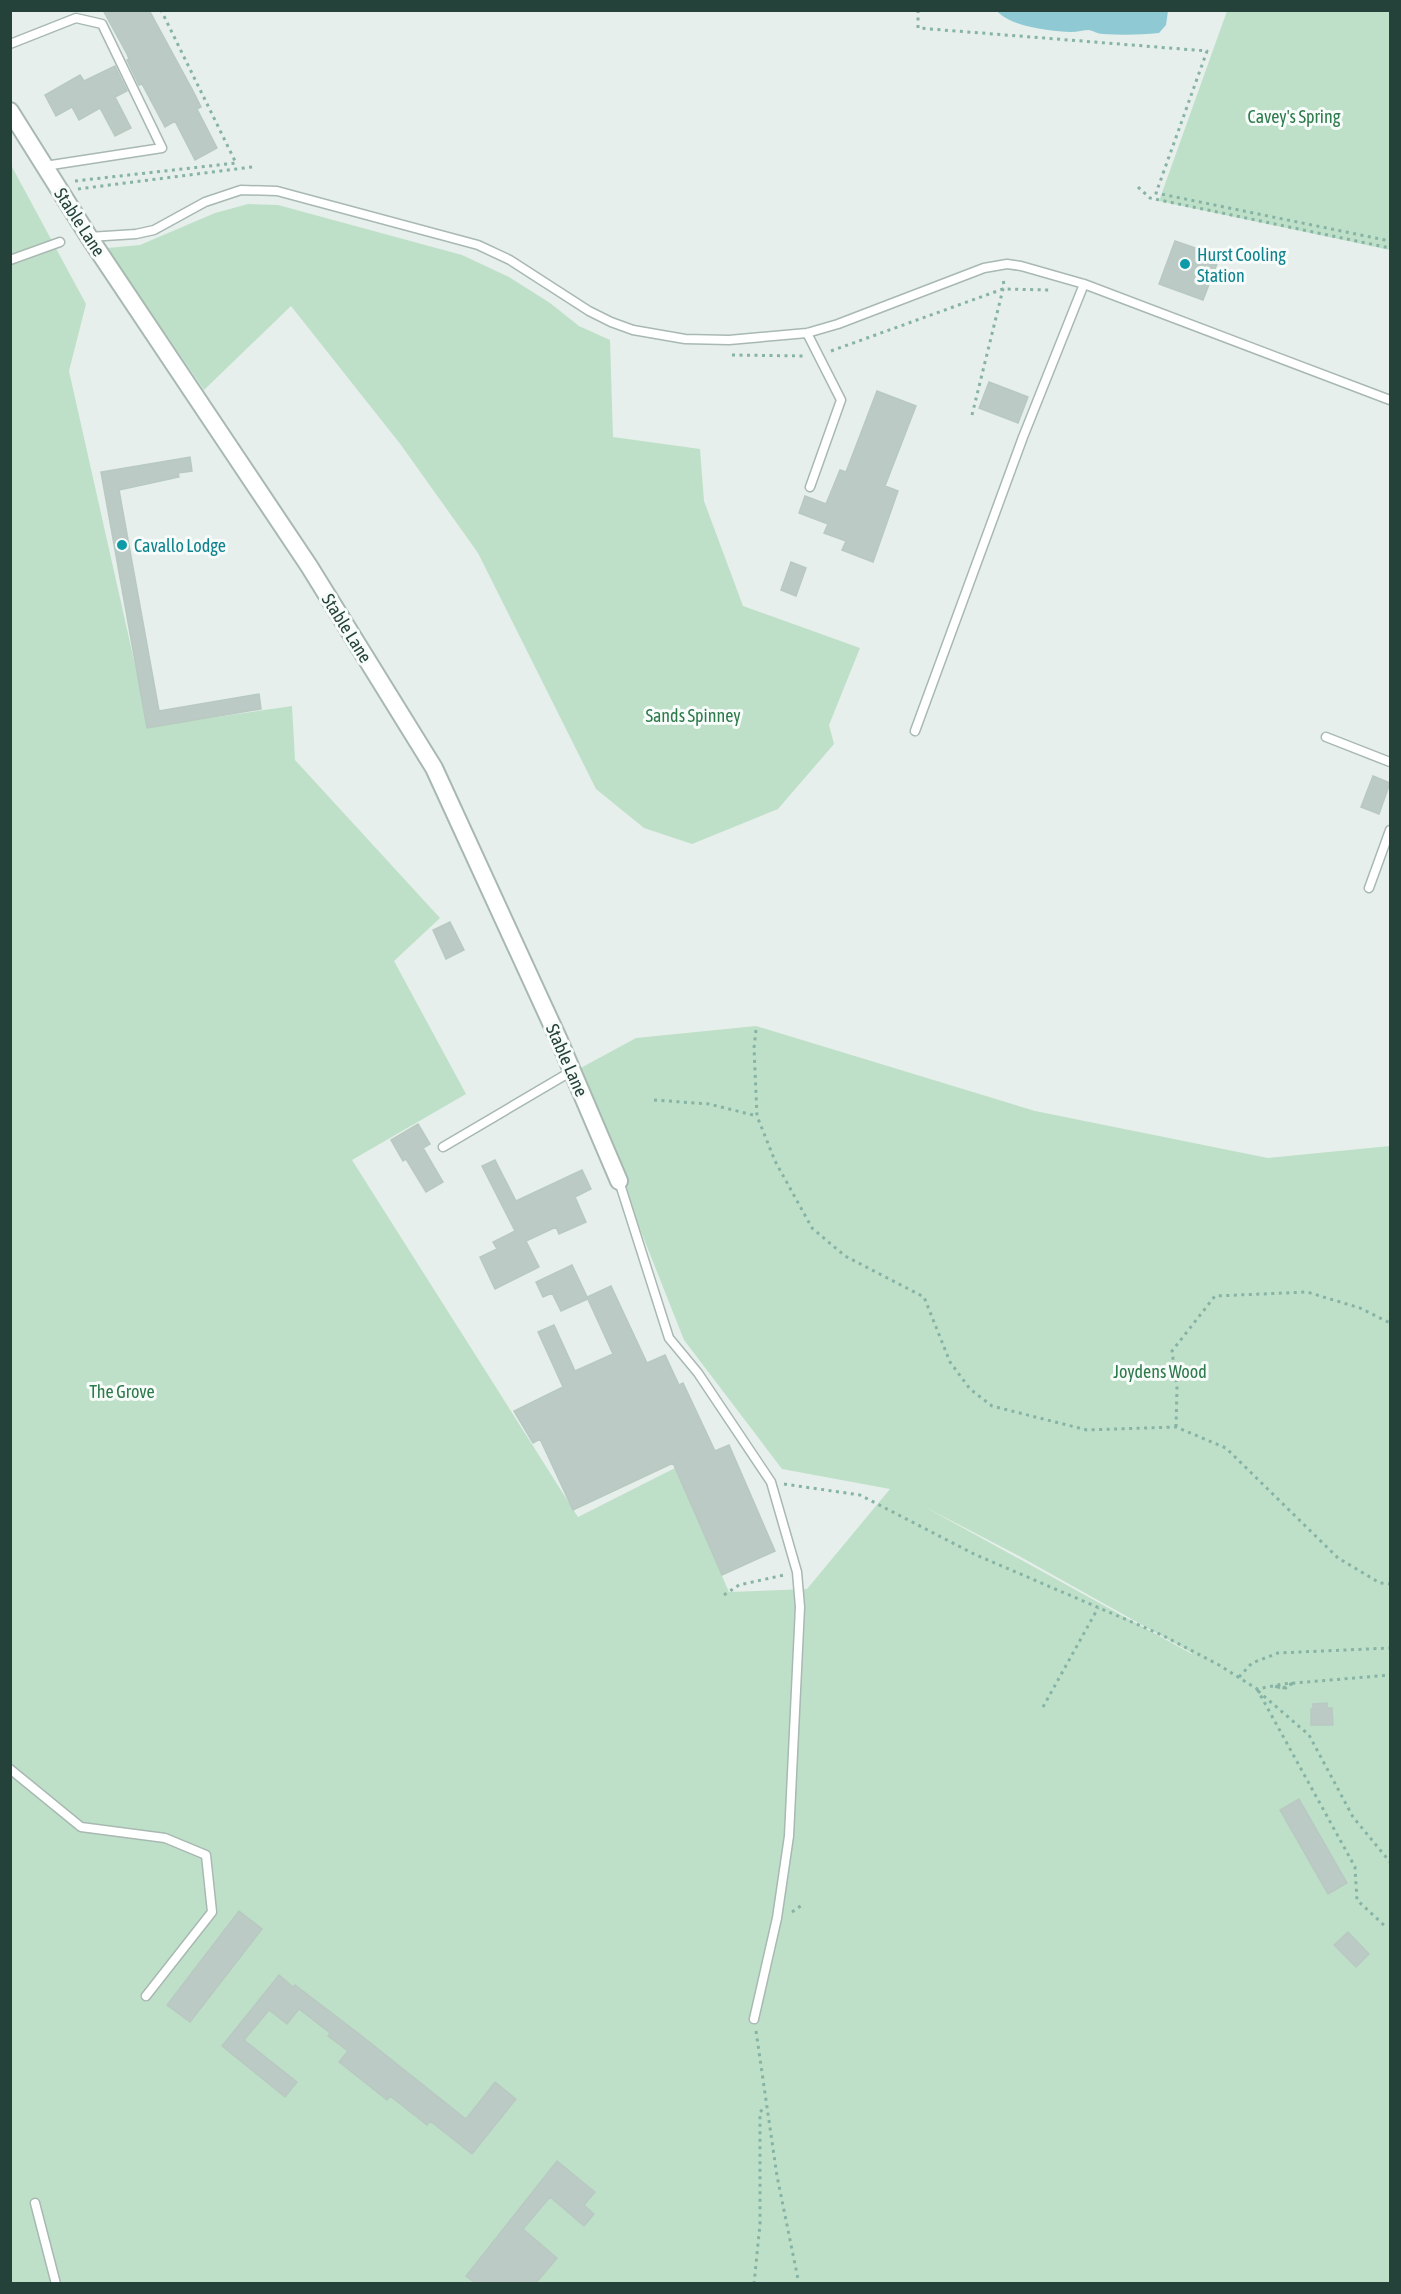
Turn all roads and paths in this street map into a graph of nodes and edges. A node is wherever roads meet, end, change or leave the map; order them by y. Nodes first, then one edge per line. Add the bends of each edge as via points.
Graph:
1 (161, 10) edge
2 (918, 10) edge
3 (10, 44) edge
4 (10, 111) edge
5 (45, 166) junction
6 (252, 167) dead end
7 (1138, 187) dead end
8 (58, 188) junction
9 (89, 237) junction
10 (1390, 240) edge
11 (60, 242) dead end
12 (1390, 248) edge
13 (10, 260) edge
14 (1000, 275) dead end
15 (1084, 284) junction
16 (1003, 289) junction
17 (1049, 290) dead end
18 (807, 333) junction
19 (729, 354) dead end
20 (818, 354) junction
21 (1390, 400) edge
22 (972, 415) dead end
23 (810, 487) dead end
24 (915, 731) dead end
25 (1326, 737) dead end
26 (1390, 762) edge
27 (1390, 830) edge
28 (1369, 888) dead end
29 (756, 1029) dead end
30 (572, 1071) junction
31 (654, 1100) dead end
32 (757, 1116) junction
33 (443, 1147) dead end
34 (619, 1181) joint
35 (1390, 1323) edge
36 (1176, 1426) junction
37 (771, 1482) junction
38 (797, 1572) junction
39 (1390, 1584) edge
40 (724, 1595) dead end
41 (1098, 1608) junction
42 (1390, 1648) edge
43 (1390, 1675) edge
44 (1239, 1677) junction
45 (1257, 1689) junction
46 (1043, 1707) dead end
47 (10, 1769) edge
48 (1390, 1862) edge
49 (1386, 1927) dead end
50 (146, 1996) dead end
51 (754, 2019) joint
52 (766, 2106) junction
53 (35, 2202) dead end
54 (56, 2283) edge
55 (754, 2283) edge
56 (800, 2283) edge

1 - 8 path via 236,163
2 - 10 path via 918,28 1207,51 1156,193
3 - 5 lane via 76,18 102,24 162,148
4 - 5 street, Stable Lane
5 - 8 street, Stable Lane
6 - 8 path
7 - 12 path via 1150,198
8 - 9 street, Stable Lane
9 - 18 lane via 154,230 205,202 241,190 277,191 478,245 510,260 590,311 633,330 718,340
9 - 30 street, Stable Lane via 309,566 434,768
11 - 13 lane
14 - 16 path
15 - 18 lane via 1020,266 995,264
15 - 21 lane
15 - 24 lane
16 - 17 path
16 - 20 path
16 - 22 path
18 - 20 lane
19 - 20 path
20 - 23 lane via 841,400
25 - 26 lane
27 - 28 lane
29 - 32 path
30 - 33 lane
30 - 34 street, Stable Lane
31 - 32 path via 709,1104
32 - 36 path via 775,1161 812,1228 844,1256 924,1297 950,1362 970,1389 992,1406 1087,1430
34 - 37 lane via 669,1338 698,1373
35 - 36 path via 1360,1308 1307,1292 1215,1296 1172,1351 1177,1388
36 - 39 path via 1226,1448 1338,1558 1380,1583
37 - 38 lane
37 - 41 path via 860,1495 974,1554
38 - 40 path via 739,1585
38 - 51 lane via 800,1606 789,1836 777,1918
41 - 44 path via 1162,1635
41 - 46 path
42 - 44 path via 1278,1653 1252,1663
43 - 45 path
44 - 45 path
45 - 48 path via 1309,1735 1353,1817
45 - 49 path via 1355,1867 1357,1900
47 - 50 lane via 81,1827 165,1838 206,1855 212,1912
51 - 52 path
52 - 55 path via 760,2112 760,2224
52 - 56 path
53 - 54 lane

